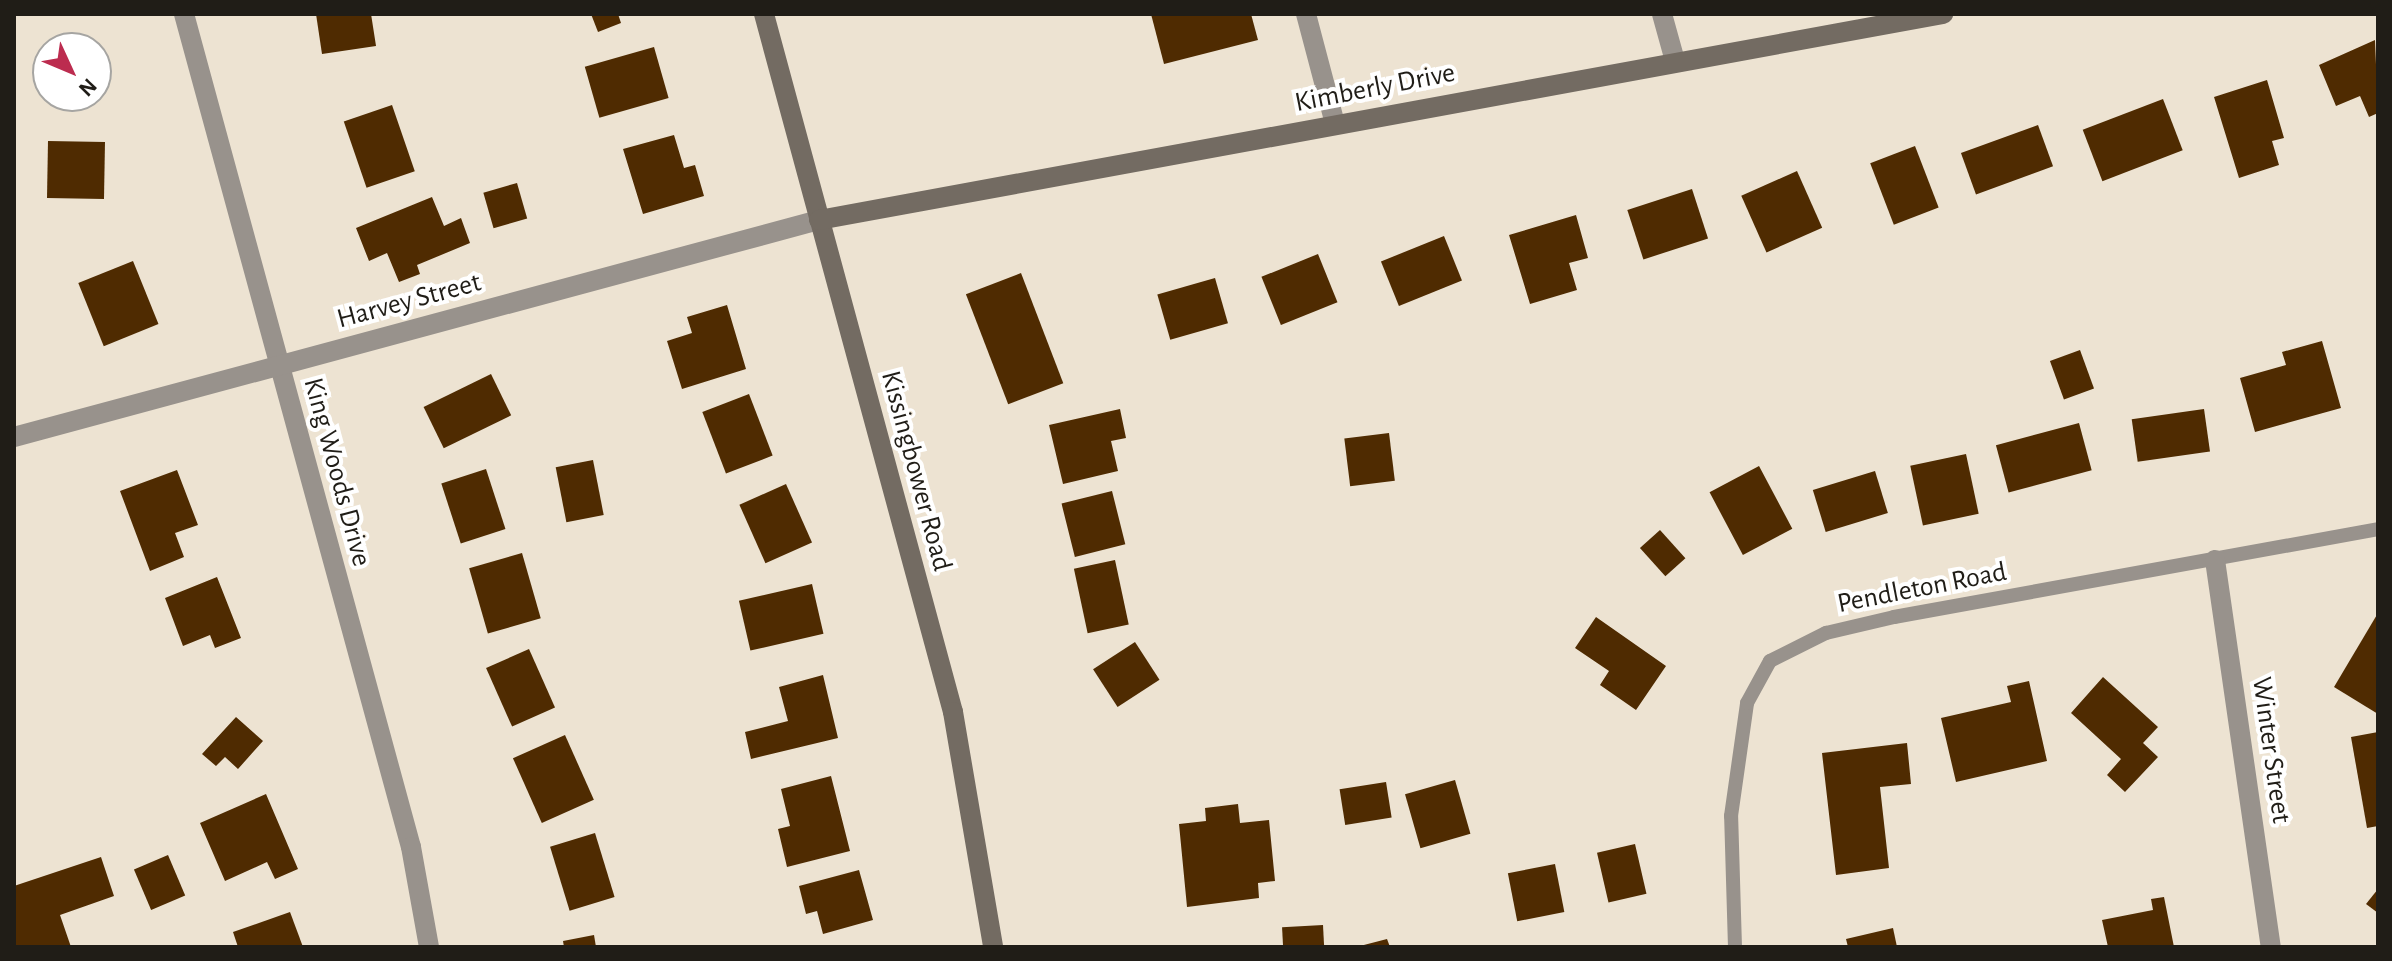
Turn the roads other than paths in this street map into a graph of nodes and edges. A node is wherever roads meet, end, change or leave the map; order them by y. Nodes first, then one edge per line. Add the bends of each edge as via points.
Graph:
1 (184, 14) edge
2 (764, 14) edge
3 (1306, 14) edge
4 (1662, 14) edge
5 (1943, 14) edge
6 (1675, 61) junction
7 (1335, 124) junction
8 (819, 220) junction
9 (279, 364) junction
10 (14, 437) edge
11 (2378, 529) edge
12 (2215, 560) junction
13 (429, 947) edge
14 (993, 947) edge
15 (1735, 947) edge
16 (2271, 947) edge

1 - 9 street, King Woods Drive
2 - 8 street, Kissingbower Road
3 - 7 street
4 - 6 street
5 - 6 street, Kimberly Drive
6 - 7 street, Kimberly Drive
7 - 8 street, Kimberly Drive
8 - 9 street, Harvey Street
8 - 14 street, Kissingbower Road via 953,712
9 - 10 street, Harvey Street
9 - 13 street, King Woods Drive via 411,847
11 - 12 lane, Pendleton Road
12 - 15 lane, Pendleton Road via 1894,617 1826,633 1770,661 1747,703 1731,816
12 - 16 street, Winter Street

